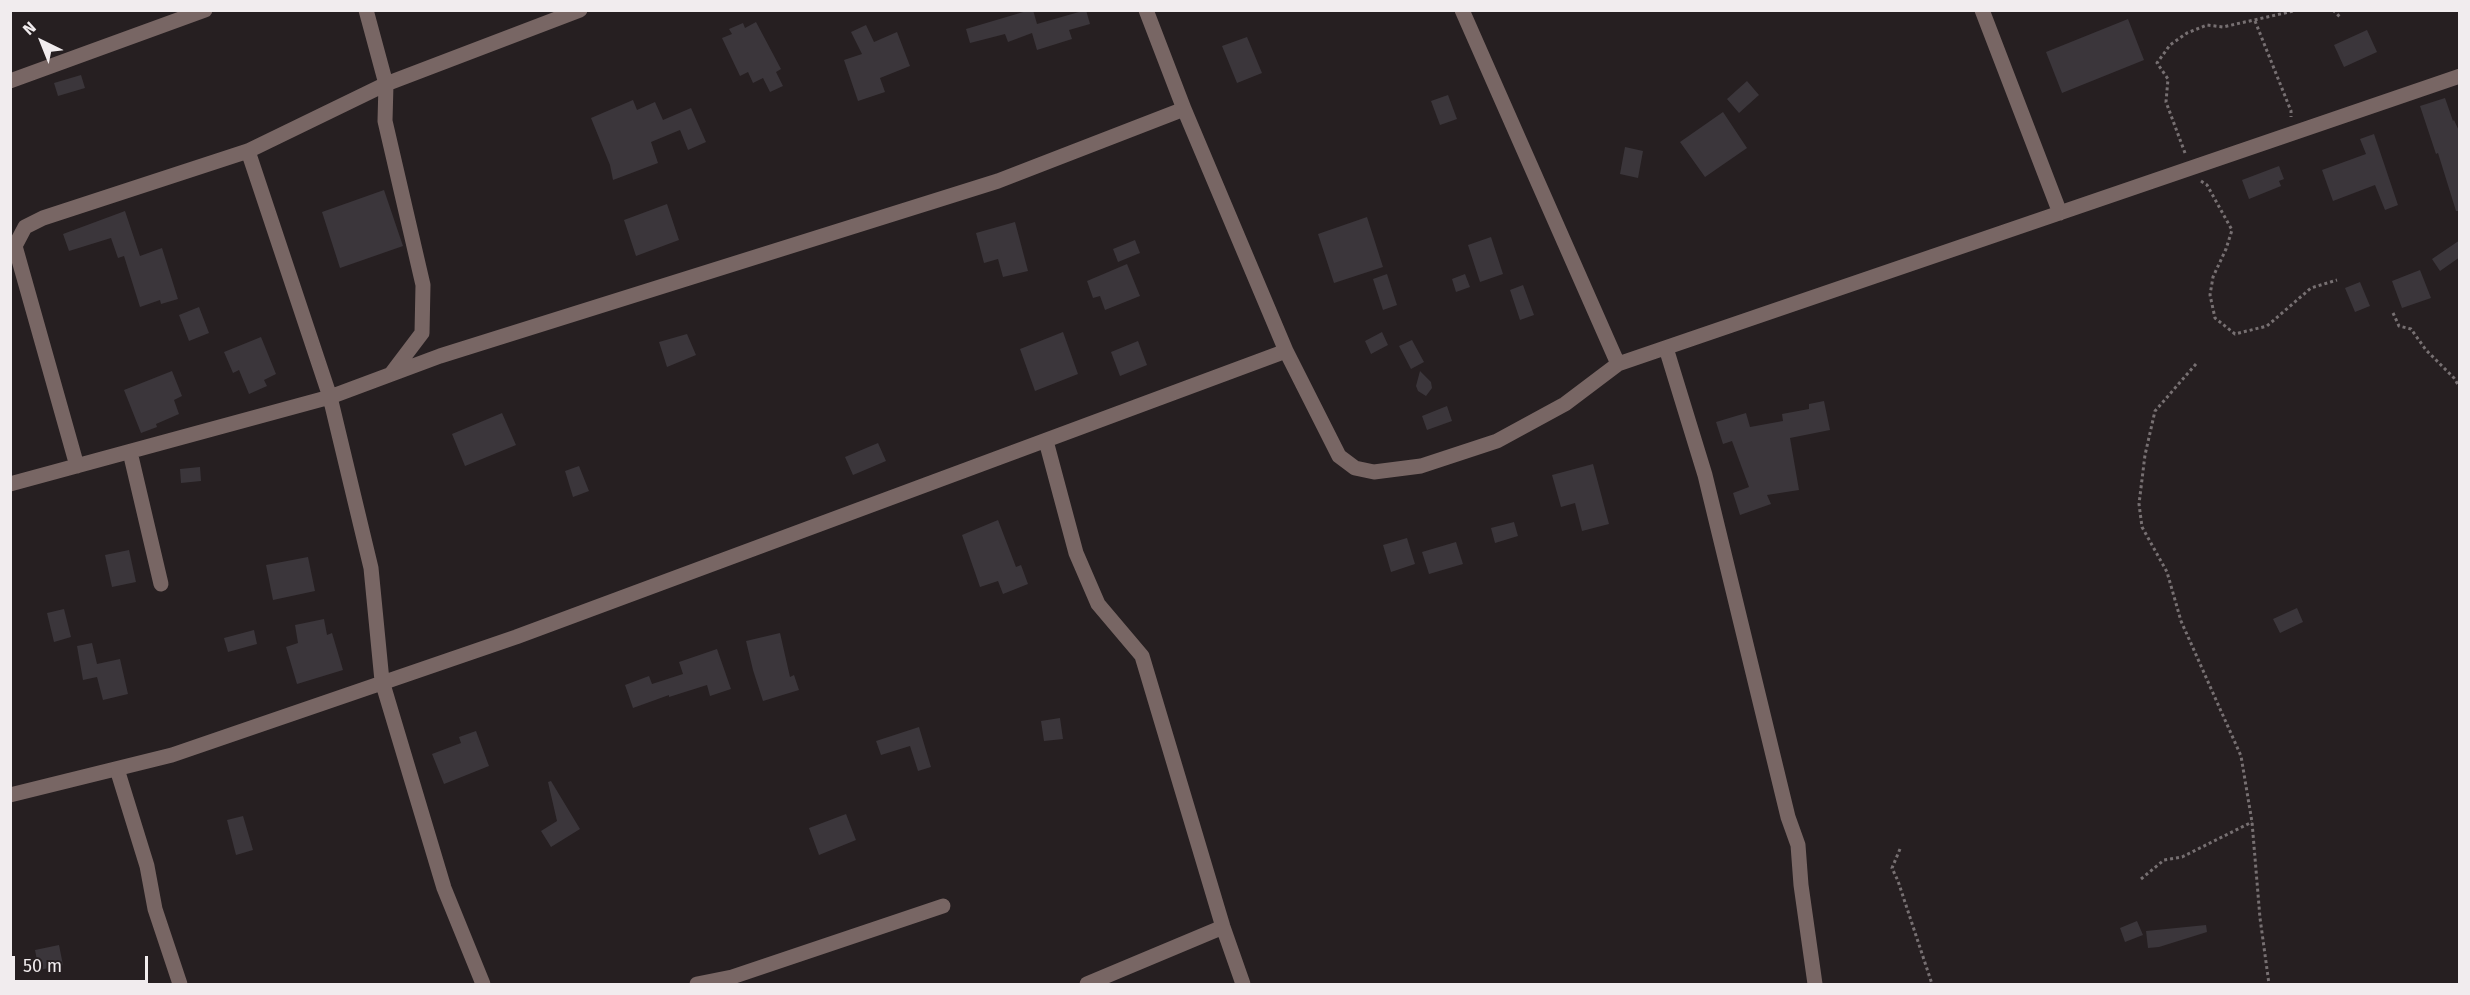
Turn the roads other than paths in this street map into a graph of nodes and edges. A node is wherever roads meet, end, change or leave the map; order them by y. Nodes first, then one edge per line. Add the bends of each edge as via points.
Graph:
1 (205, 10) edge
2 (366, 10) edge
3 (580, 10) edge
4 (1146, 10) edge
5 (1462, 10) edge
6 (1982, 10) edge
7 (2460, 76) edge
8 (10, 81) edge
9 (386, 84) junction
10 (1184, 109) junction
11 (248, 151) junction
12 (2060, 213) junction
13 (1665, 348) junction
14 (1287, 351) junction
15 (1618, 364) junction
16 (390, 374) junction
17 (330, 397) junction
18 (1046, 441) junction
19 (130, 452) junction
20 (77, 466) junction
21 (10, 484) edge
22 (161, 584) dead end
23 (382, 681) junction
24 (117, 769) junction
25 (10, 795) edge
26 (943, 906) dead end
27 (1222, 927) junction
28 (180, 984) edge
29 (483, 984) edge
30 (697, 984) edge
31 (1087, 984) edge
32 (1243, 984) edge
33 (1815, 984) edge

1 - 8 street
2 - 9 street
3 - 9 street
4 - 10 street
5 - 15 street
6 - 12 street
7 - 12 street
9 - 11 street
9 - 16 street via 385,121 423,285 422,333
10 - 14 street
10 - 16 street via 998,181
11 - 17 street
11 - 20 street via 25,227 15,246
12 - 13 street
13 - 15 street
13 - 33 street via 1705,475 1798,845
14 - 15 street via 1339,456 1355,468 1374,472 1421,466 1497,441 1565,404
14 - 18 street
16 - 17 street
17 - 19 street
17 - 23 street via 371,568
18 - 23 street via 516,637
18 - 27 street via 1076,553 1098,604 1142,656
19 - 20 street
19 - 22 street
20 - 21 street
23 - 24 street via 172,755
23 - 29 street via 444,888
24 - 25 street
24 - 28 street
26 - 30 street
27 - 31 street
27 - 32 street

